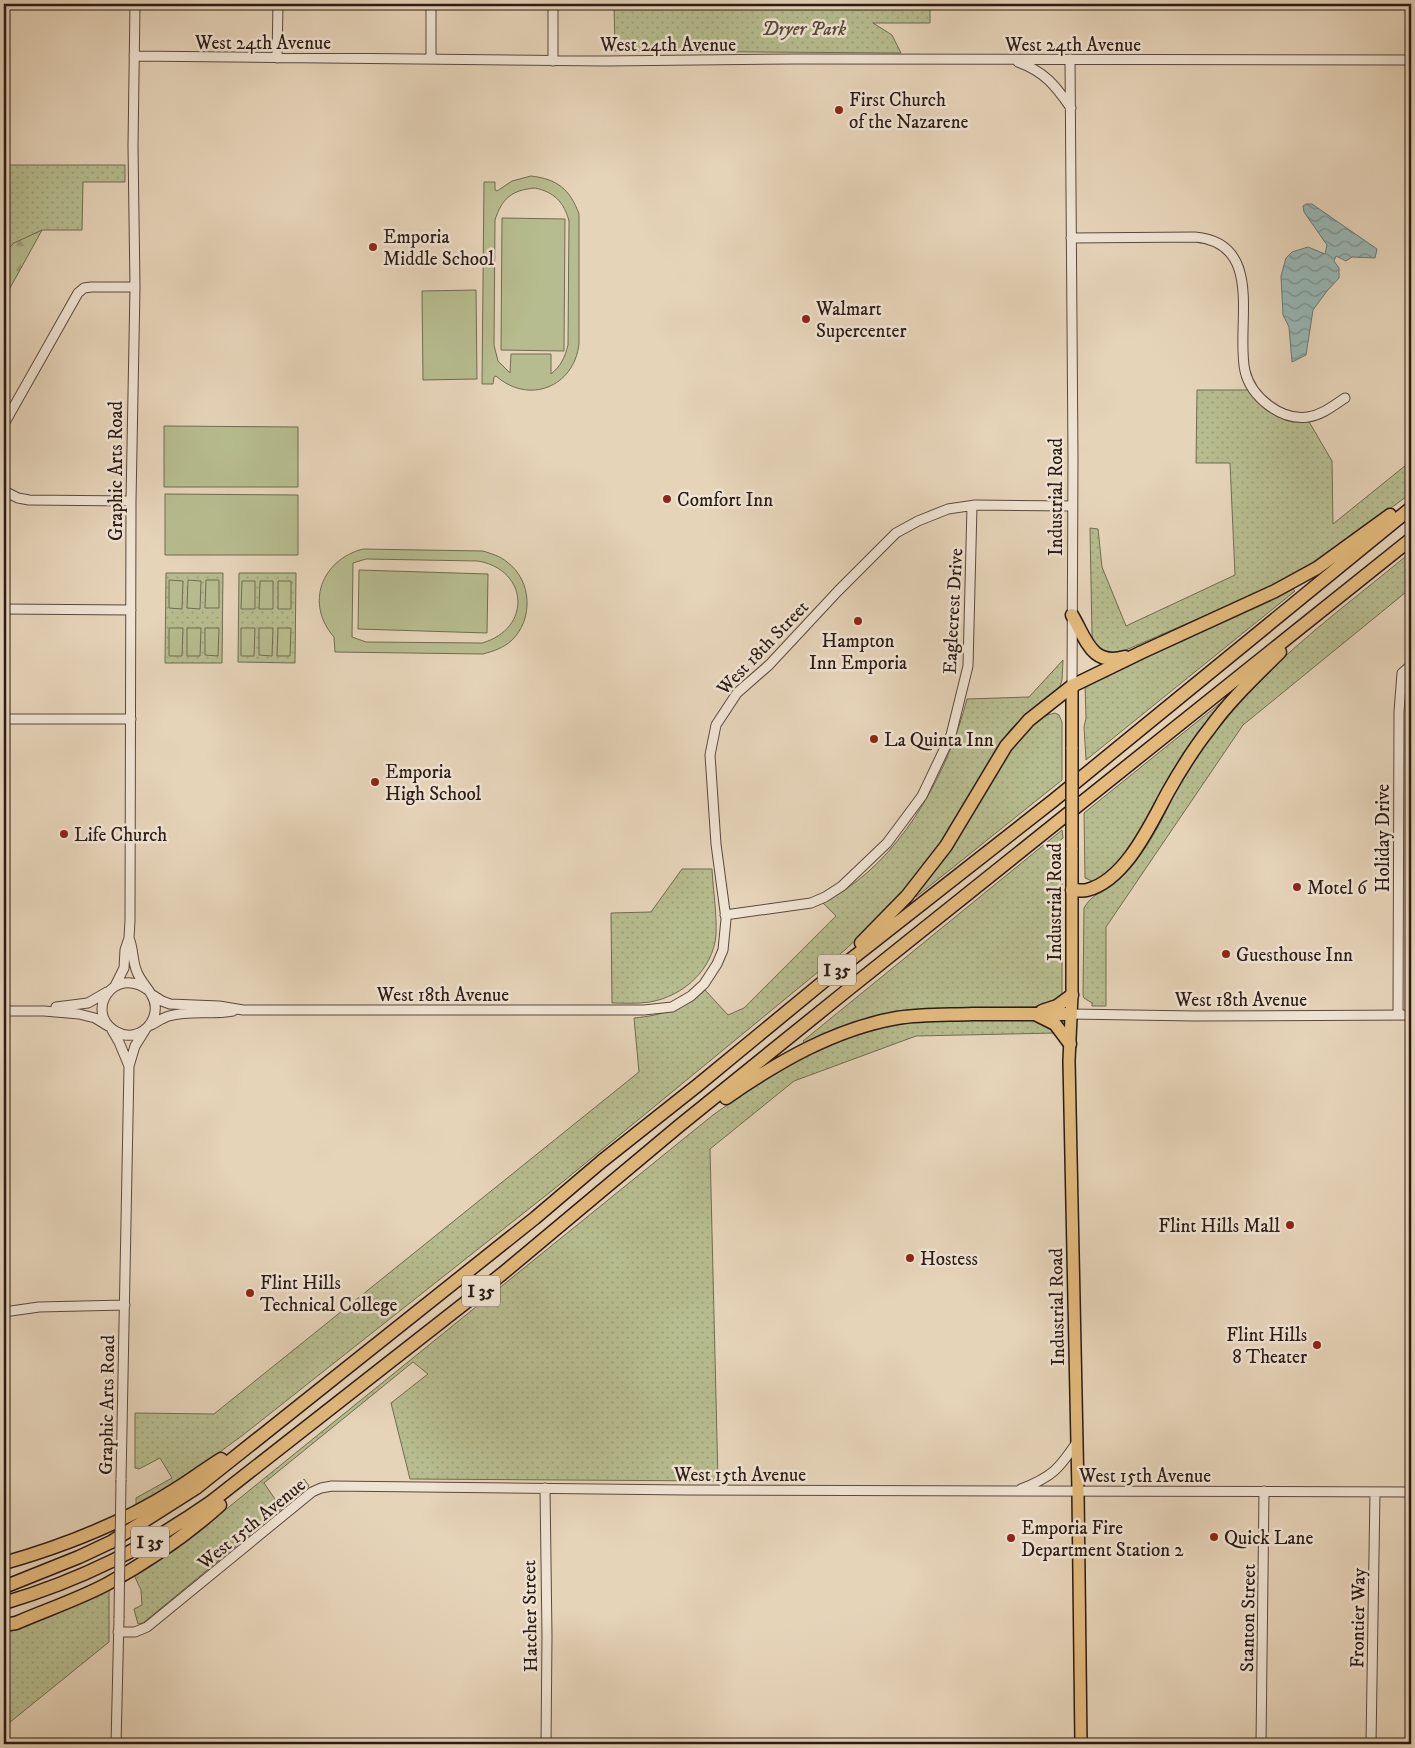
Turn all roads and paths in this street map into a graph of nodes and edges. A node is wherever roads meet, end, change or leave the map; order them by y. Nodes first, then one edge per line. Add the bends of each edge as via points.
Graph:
1 (135, 4) edge
2 (278, 4) edge
3 (431, 4) edge
4 (553, 4) edge
5 (134, 56) junction
6 (277, 58) junction
7 (431, 59) junction
8 (1070, 59) junction
9 (1014, 60) junction
10 (1411, 60) edge
11 (553, 61) junction
12 (1071, 108) junction
13 (1071, 238) junction
14 (134, 287) junction
15 (1344, 398) dead end
16 (4, 424) edge
17 (4, 491) edge
18 (131, 500) junction
19 (1411, 500) edge
20 (972, 506) junction
21 (1072, 506) junction
22 (1411, 508) edge
23 (1411, 539) edge
24 (4, 609) edge
25 (131, 610) junction
26 (1072, 615) junction
27 (1301, 627) junction
28 (1142, 652) junction
29 (1411, 665) edge
30 (1072, 686) junction
31 (4, 719) edge
32 (131, 719) junction
33 (1072, 890) junction
34 (725, 914) junction
35 (129, 938) junction
36 (840, 968) junction
37 (112, 988) junction
38 (150, 992) junction
39 (1072, 995) junction
40 (238, 1010) junction
41 (649, 1010) joint
42 (4, 1011) edge
43 (44, 1011) junction
44 (1035, 1014) junction
45 (1071, 1014) junction
46 (1398, 1015) junction
47 (1411, 1015) edge
48 (110, 1028) junction
49 (147, 1028) junction
50 (1070, 1044) junction
51 (128, 1066) junction
52 (680, 1126) junction
53 (125, 1305) junction
54 (4, 1312) edge
55 (264, 1434) junction
56 (1077, 1442) junction
57 (279, 1450) junction
58 (545, 1488) junction
59 (1016, 1491) junction
60 (1078, 1491) junction
61 (1264, 1491) junction
62 (1374, 1492) junction
63 (1411, 1492) edge
64 (4, 1563) edge
65 (4, 1587) edge
66 (4, 1603) edge
67 (4, 1625) edge
68 (118, 1632) junction
69 (116, 1744) edge
70 (546, 1744) edge
71 (1081, 1744) edge
72 (1261, 1744) edge
73 (1371, 1744) edge

1 - 5 street, Graphic Arts Road
2 - 6 street
3 - 7 street
4 - 11 street
5 - 6 street, West 24th Avenue
5 - 14 street, Graphic Arts Road
6 - 7 street, West 24th Avenue
7 - 11 street, West 24th Avenue
8 - 9 street, West 24th Avenue
8 - 10 street, West 24th Avenue
8 - 12 street, Industrial Road
9 - 11 street, West 24th Avenue
9 - 12 street via 1048,77
12 - 13 street, Industrial Road
13 - 15 street via 1195,237 1215,241 1231,255 1240,269 1245,372 1250,385 1267,404 1294,417 1308,417 1327,411
13 - 21 street, Industrial Road
14 - 16 street via 91,287 78,293
14 - 18 street, Graphic Arts Road
17 - 18 street via 29,500
18 - 25 street, Graphic Arts Road
19 - 28 highway via 1318,568
20 - 21 street, West 18th Street
20 - 34 street, West 18th Street via 948,509 896,533 728,704 716,725 710,756
20 - 34 street, Eaglecrest Drive via 968,666 951,735 922,796 887,843 852,878 825,897 803,904
21 - 26 street, Industrial Road
22 - 36 highway, I 35 via 1054,800
23 - 27 highway, I 35
24 - 25 street
25 - 32 street, Graphic Arts Road
26 - 28 highway via 1094,653 1105,659
26 - 30 street, Industrial Road
27 - 33 highway via 1211,725 1188,757 1137,848 1117,871 1102,884 1087,890
27 - 52 highway, I 35
28 - 30 highway
29 - 46 street, Holiday Drive via 1402,673 1399,712
30 - 33 main road, Industrial Road, bridge
30 - 36 highway via 1029,720 1006,746 946,846 907,896
31 - 32 street
32 - 35 street, Graphic Arts Road
33 - 39 main road, Industrial Road
34 - 41 street, West 18th Street via 723,950 704,984 672,1007
35 - 37 street, Graphic Arts Road via 124,968
35 - 38 street, Graphic Arts Road via 137,973
36 - 55 highway, I 35 via 535,1218
37 - 38 street via 132,982
37 - 43 street via 88,1003
37 - 48 street via 102,1004 104,1020
38 - 40 street, West 18th Avenue via 170,1004
38 - 49 street via 156,1011
39 - 44 highway
39 - 45 main road, Industrial Road
40 - 41 street, West 18th Avenue
40 - 49 street, West 18th Avenue via 170,1016
42 - 43 street
43 - 48 street via 88,1015
44 - 45 highway
44 - 50 highway via 1055,1024
44 - 52 highway via 925,1015 869,1025 813,1045
45 - 46 street, West 18th Avenue
45 - 50 main road, Industrial Road
46 - 47 street, West 18th Avenue
48 - 49 street via 128,1035
48 - 51 street, Graphic Arts Road
49 - 51 street, Graphic Arts Road via 135,1046
50 - 56 main road, Industrial Road
51 - 53 street, Graphic Arts Road
52 - 57 highway, I 35 via 502,1274
53 - 54 street via 39,1307
53 - 68 street, Graphic Arts Road, bridge
55 - 64 highway via 137,1511 87,1535
55 - 65 highway, I 35 via 196,1488 111,1542
56 - 59 street via 1056,1471
56 - 60 main road, Industrial Road
57 - 66 highway, I 35 via 211,1502 140,1548 93,1571
57 - 67 highway via 213,1511 147,1560 106,1584 16,1623
58 - 59 street, West 15th Avenue
58 - 68 street, West 15th Avenue via 321,1488 312,1492 147,1628
58 - 70 street, Hatcher Street
59 - 60 street, West 15th Avenue
60 - 61 street, West 15th Avenue
60 - 71 main road, Industrial Road
61 - 62 street, West 15th Avenue
61 - 72 street, Stanton Street
62 - 63 street, West 15th Avenue
62 - 73 street, Frontier Way
68 - 69 street, Graphic Arts Road

